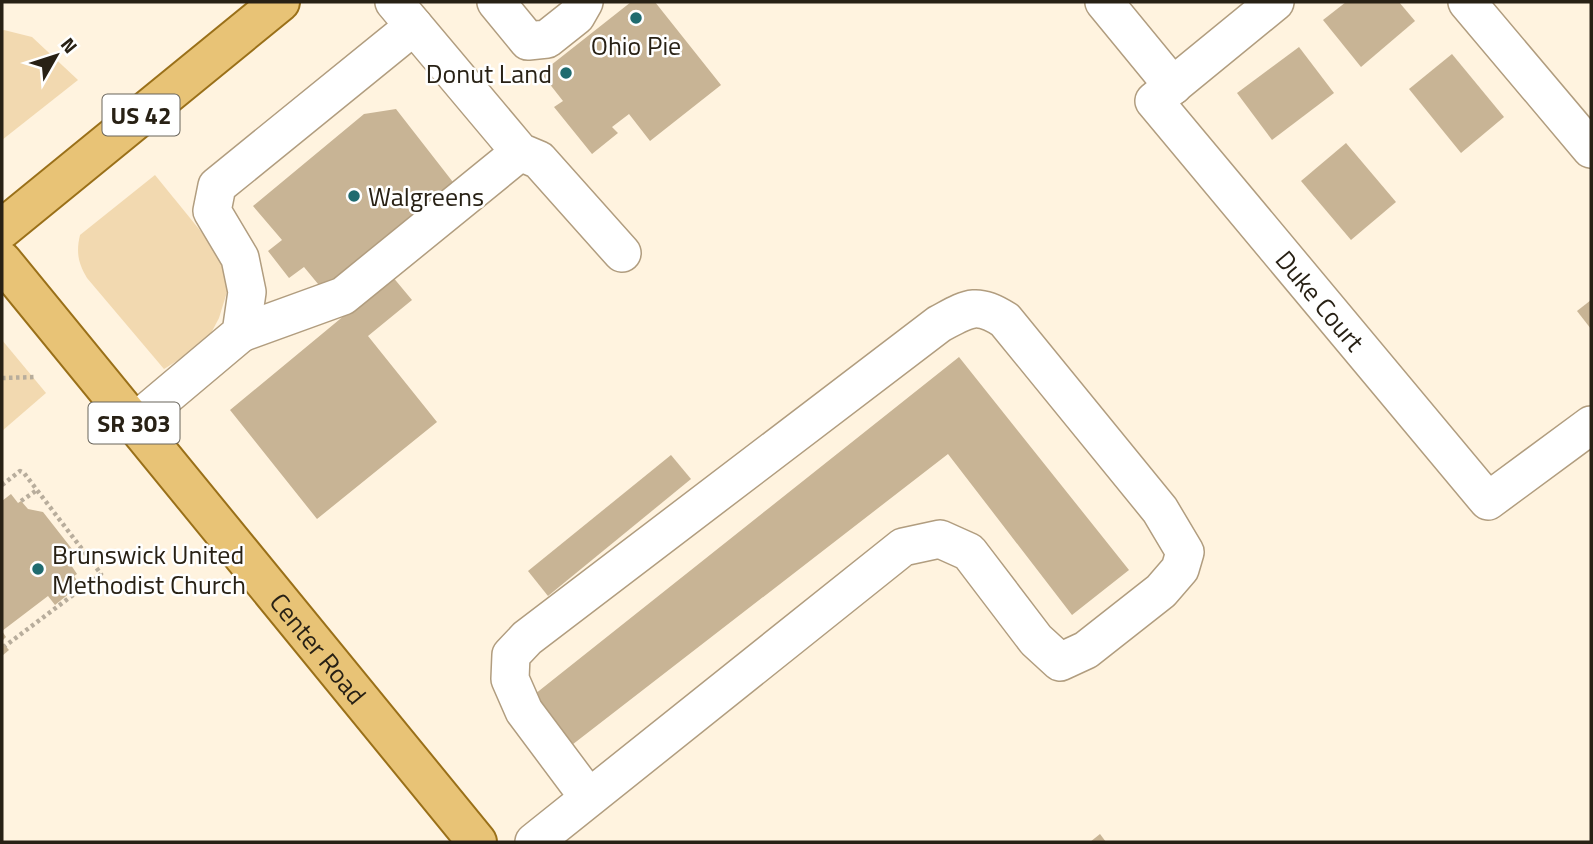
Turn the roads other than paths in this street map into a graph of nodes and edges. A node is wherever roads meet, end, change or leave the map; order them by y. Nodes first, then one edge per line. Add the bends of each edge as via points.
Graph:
1 (280, 2) edge
2 (496, 2) edge
3 (584, 2) edge
4 (1104, 2) edge
5 (1275, 2) edge
6 (1476, 5) edge
7 (404, 14) edge
8 (1164, 93) junction
9 (1590, 144) edge
10 (520, 152) junction
11 (2, 229) edge
12 (622, 253) dead end
13 (2, 261) edge
14 (241, 333) junction
15 (134, 423) junction
16 (1591, 425) edge
17 (589, 798) junction
18 (477, 842) edge
19 (534, 842) edge

1 - 11 main road, US 42
2 - 3 street via 528,41 547,39 576,16
4 - 8 street, Duke Court
5 - 8 street
6 - 9 street
7 - 10 street
7 - 14 street via 216,186 212,211 240,258 247,292
8 - 16 street, Duke Court via 1489,501
10 - 12 street via 538,160
10 - 14 street via 343,296
13 - 15 main road, Center Road / SR 303
14 - 15 street
15 - 18 main road, Center Road / SR 303
17 - 17 street via 903,547 940,539 969,552 1035,640 1060,662 1086,650 1161,591 1180,569 1185,552 1160,510 1005,320 987,308 964,310 939,324 527,638 511,655 510,680 524,711
17 - 19 street

